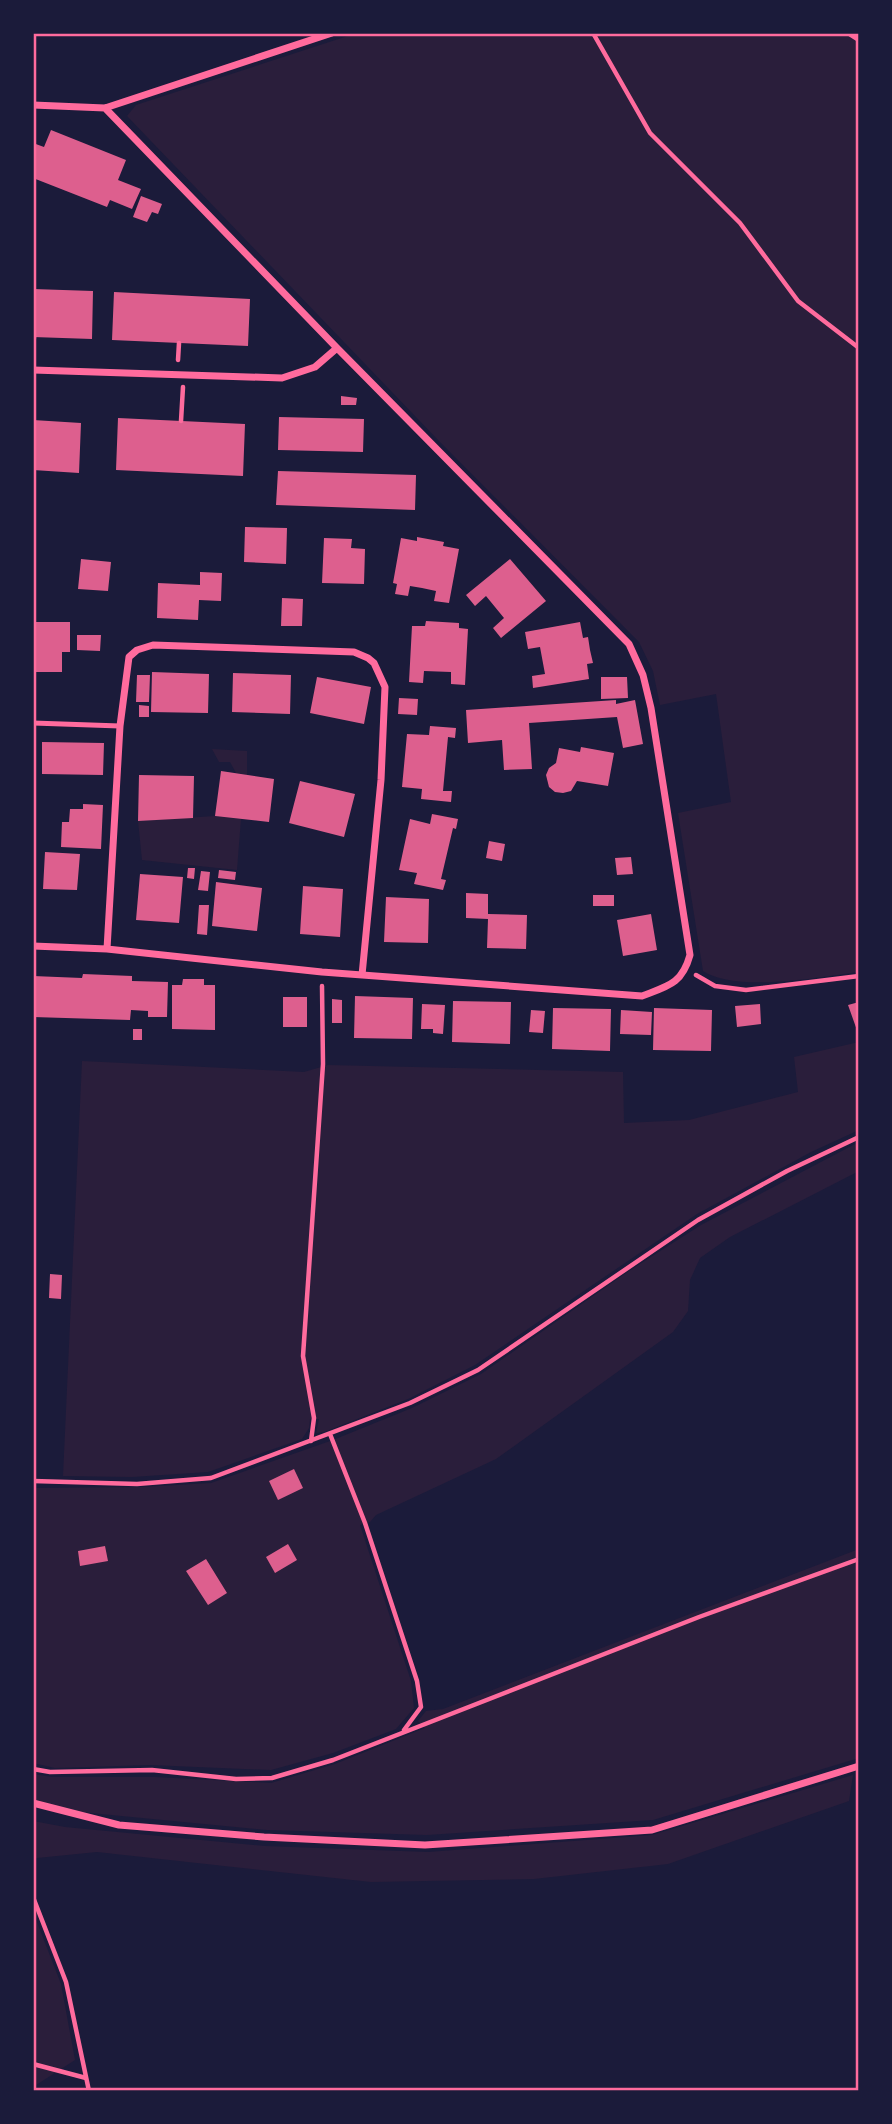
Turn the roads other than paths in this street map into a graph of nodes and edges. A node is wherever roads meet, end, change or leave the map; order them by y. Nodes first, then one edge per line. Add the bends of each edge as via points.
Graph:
1 (332, 33) edge
2 (33, 105) edge
3 (106, 108) junction
4 (337, 348) junction
5 (33, 370) edge
6 (33, 723) edge
7 (120, 726) junction
8 (33, 946) edge
9 (107, 949) junction
10 (362, 975) junction
11 (859, 1766) edge
12 (33, 1803) edge

1 - 3 street
2 - 3 street
3 - 4 street
4 - 5 street via 315,367 282,377
4 - 10 street via 629,644 651,708 690,955 675,984 642,996
6 - 7 lane
7 - 9 street
7 - 10 street via 126,666 129,657 144,646 336,650 354,652 374,663 384,680 385,700
8 - 9 street
9 - 10 street
11 - 12 street via 652,1830 425,1845 119,1825

